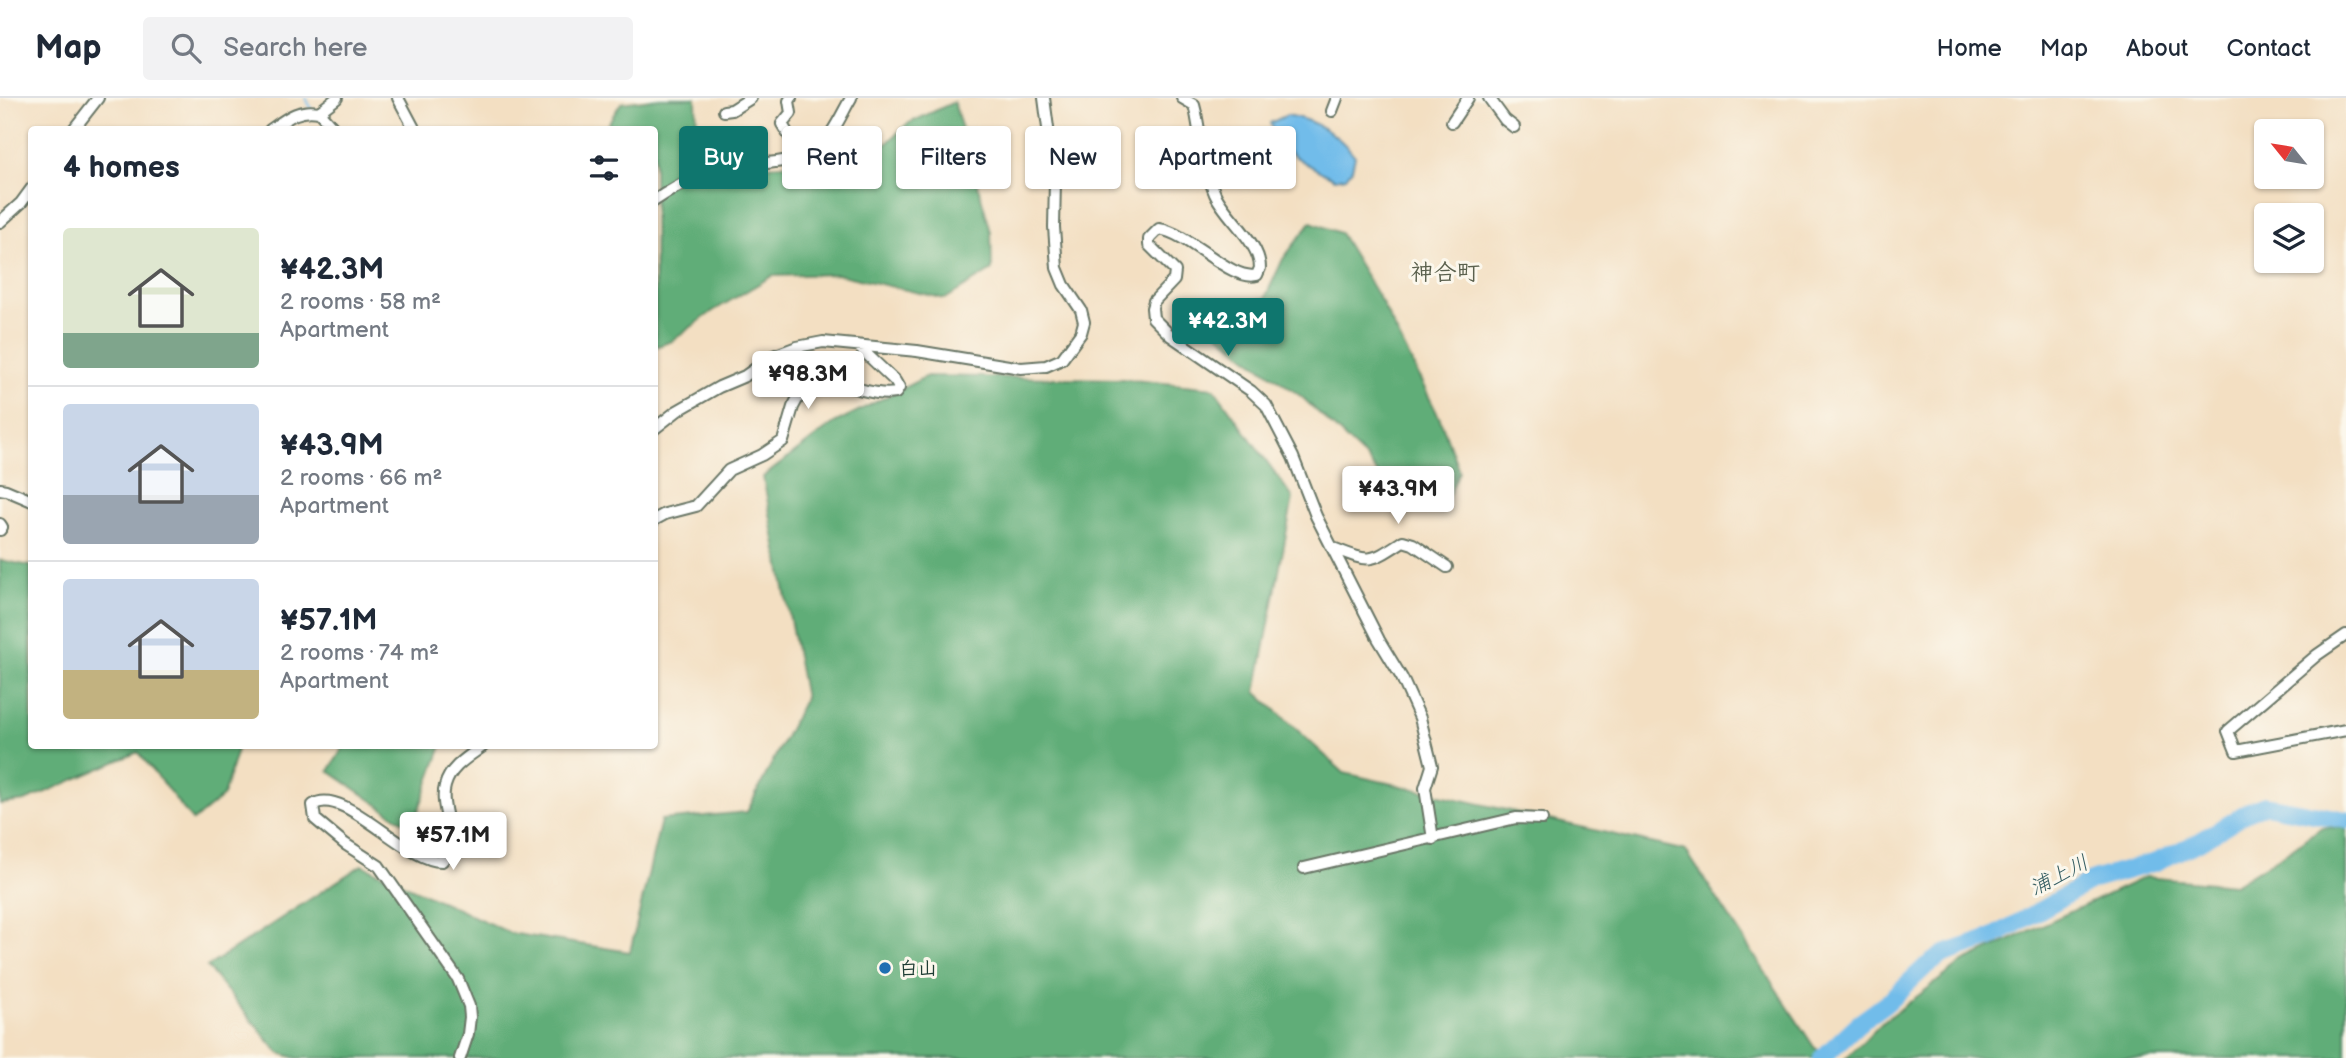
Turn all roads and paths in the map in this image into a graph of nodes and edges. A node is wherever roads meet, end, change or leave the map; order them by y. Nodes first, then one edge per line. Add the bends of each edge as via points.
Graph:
1 (98, 98) edge
2 (302, 98) edge
3 (337, 98) edge
4 (398, 98) edge
5 (751, 98) edge
6 (851, 98) edge
7 (1044, 98) edge
8 (1182, 98) edge
9 (1337, 98) edge
10 (1468, 98) edge
11 (1489, 98) edge
12 (787, 99) edge
13 (724, 110) dead end
14 (313, 111) junction
15 (1332, 111) dead end
16 (1452, 122) dead end
17 (76, 126) edge
18 (275, 126) edge
19 (330, 126) edge
20 (413, 126) edge
21 (783, 126) edge
22 (834, 126) edge
23 (1514, 127) dead end
24 (782, 162) edge
25 (28, 193) edge
26 (658, 198) edge
27 (0, 222) edge
28 (857, 345) junction
29 (658, 426) edge
30 (0, 489) edge
31 (28, 499) edge
32 (658, 518) edge
33 (0, 524) edge
34 (0, 530) edge
35 (1333, 548) junction
36 (1447, 567) dead end
37 (2346, 635) edge
38 (2346, 730) edge
39 (479, 749) edge
40 (1542, 819) dead end
41 (1433, 839) junction
42 (1304, 868) dead end
43 (460, 1058) edge

1 - 17 street
2 - 14 street
3 - 14 street
4 - 20 street
5 - 13 street
6 - 22 street
7 - 28 street via 1055,181 1057,268 1084,322 1071,349 1046,366 1021,368
8 - 35 street via 1194,105 1207,174 1216,196 1257,251 1260,268 1250,277 1237,274 1199,247 1159,229 1149,245 1176,274 1154,301 1153,318 1266,405
9 - 15 street
10 - 16 street
11 - 23 street
12 - 21 street via 791,113
14 - 18 street via 289,116
14 - 19 street
24 - 26 street via 712,171
25 - 27 street
28 - 29 street via 823,342 773,356
28 - 32 street via 895,381 897,393 885,395 817,381 805,385 783,441 729,470 696,506
30 - 31 street
33 - 34 street
35 - 36 street via 1365,560 1376,559 1403,541
35 - 41 street via 1420,718 1432,766 1426,788
37 - 38 street via 2317,654 2228,731 2236,751
39 - 43 street via 456,766 445,784 450,845 442,861 410,851 344,807 329,802 313,805 315,818 379,866 458,979 470,1017
40 - 41 street via 1517,818
41 - 42 street

